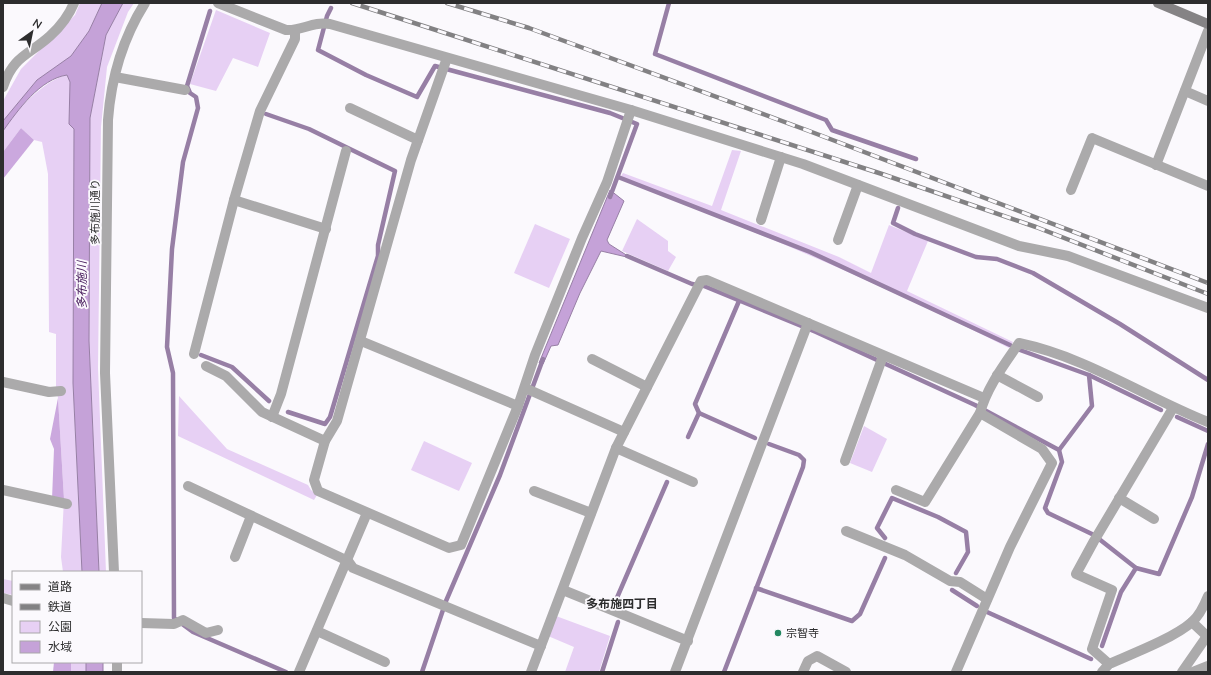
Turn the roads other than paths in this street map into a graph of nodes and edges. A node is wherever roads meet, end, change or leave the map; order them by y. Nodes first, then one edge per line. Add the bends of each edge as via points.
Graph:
1 (74, 3) edge
2 (145, 3) edge
3 (218, 3) edge
4 (1158, 3) edge
5 (1208, 24) edge
6 (296, 30) junction
7 (1208, 31) edge
8 (444, 65) junction
9 (115, 77) junction
10 (3, 87) edge
11 (185, 90) dead end
12 (1185, 91) junction
13 (1208, 101) edge
14 (350, 108) dead end
15 (629, 113) junction
16 (418, 140) junction
17 (346, 151) dead end
18 (781, 157) junction
19 (1156, 165) junction
20 (858, 184) junction
21 (1208, 186) edge
22 (1071, 190) dead end
23 (234, 200) junction
24 (760, 220) dead end
25 (326, 229) junction
26 (838, 240) dead end
27 (1208, 308) edge
28 (808, 323) junction
29 (361, 341) junction
30 (194, 354) dead end
31 (883, 356) junction
32 (592, 359) dead end
33 (206, 366) dead end
34 (997, 375) junction
35 (3, 382) edge
36 (647, 387) junction
37 (525, 388) junction
38 (61, 391) dead end
39 (1038, 397) dead end
40 (984, 398) junction
41 (518, 406) junction
42 (1173, 408) junction
43 (980, 413) junction
44 (272, 417) junction
45 (1208, 422) edge
46 (624, 432) junction
47 (326, 441) junction
48 (616, 448) junction
49 (845, 461) dead end
50 (693, 482) dead end
51 (188, 486) dead end
52 (3, 490) edge
53 (896, 490) dead end
54 (534, 491) dead end
55 (1120, 498) junction
56 (67, 504) dead end
57 (367, 513) junction
58 (591, 513) junction
59 (251, 516) junction
60 (1154, 519) dead end
61 (846, 531) dead end
62 (235, 557) dead end
63 (348, 561) junction
64 (114, 571) edge
65 (563, 590) junction
66 (1208, 596) edge
67 (987, 599) junction
68 (1192, 622) junction
69 (142, 623) edge
70 (218, 630) dead end
71 (317, 631) junction
72 (1207, 636) edge
73 (688, 641) junction
74 (541, 646) junction
75 (386, 662) dead end
76 (1109, 664) junction
77 (1208, 666) edge
78 (299, 672) edge
79 (531, 672) edge
80 (675, 672) edge
81 (803, 672) edge
82 (846, 672) edge
83 (956, 672) edge
84 (1102, 672) edge
85 (1182, 672) edge
86 (1193, 672) edge

1 - 10 street via 70,13 50,36 19,58 7,75
2 - 9 street, 多布施川通り via 124,44
3 - 6 street via 286,30
4 - 5 main road
6 - 8 street via 325,23
6 - 23 street via 260,111
7 - 12 street
8 - 15 street
8 - 16 street
9 - 11 street
9 - 64 street, 多布施川通り via 108,120 105,373
12 - 13 street
12 - 19 street
14 - 16 street
15 - 18 street
15 - 37 street via 607,182 535,355
16 - 29 street
17 - 25 street
18 - 20 street
18 - 24 street
19 - 21 street
19 - 22 street via 1092,138
20 - 26 street
20 - 27 street via 1019,246 1068,256
23 - 25 street
23 - 30 street
25 - 44 street via 281,394
28 - 31 street
28 - 36 street via 707,280 698,285
28 - 73 street
29 - 41 street
29 - 47 street via 337,421
31 - 40 street
31 - 49 street
32 - 36 street
33 - 44 street via 226,376 262,412
34 - 39 street
34 - 40 street
34 - 42 street via 1019,343 1047,349 1095,369
35 - 38 street via 49,392
36 - 46 street
37 - 41 street
37 - 46 street
40 - 43 street
41 - 57 street via 461,545 449,548
42 - 45 street
42 - 55 street
43 - 53 street via 925,502
43 - 67 street via 1042,448 1052,463
44 - 47 street
46 - 48 street
47 - 57 street via 314,480 318,491
48 - 50 street
48 - 58 street
51 - 59 street
52 - 56 street
54 - 58 street
55 - 60 street
55 - 76 street via 1076,574 1112,590 1092,649
57 - 63 street
58 - 65 street
59 - 62 street
59 - 63 street
61 - 67 street via 905,555 950,581 960,582
63 - 71 street
63 - 74 street via 353,568
65 - 73 street
65 - 74 street
66 - 68 street via 1201,612
67 - 83 street
68 - 72 street
68 - 76 street
69 - 70 street via 174,624 183,620 206,633
71 - 75 street
71 - 78 street
72 - 85 street
73 - 80 street
74 - 79 street
76 - 84 street
77 - 86 street
81 - 82 street via 808,661 818,656

